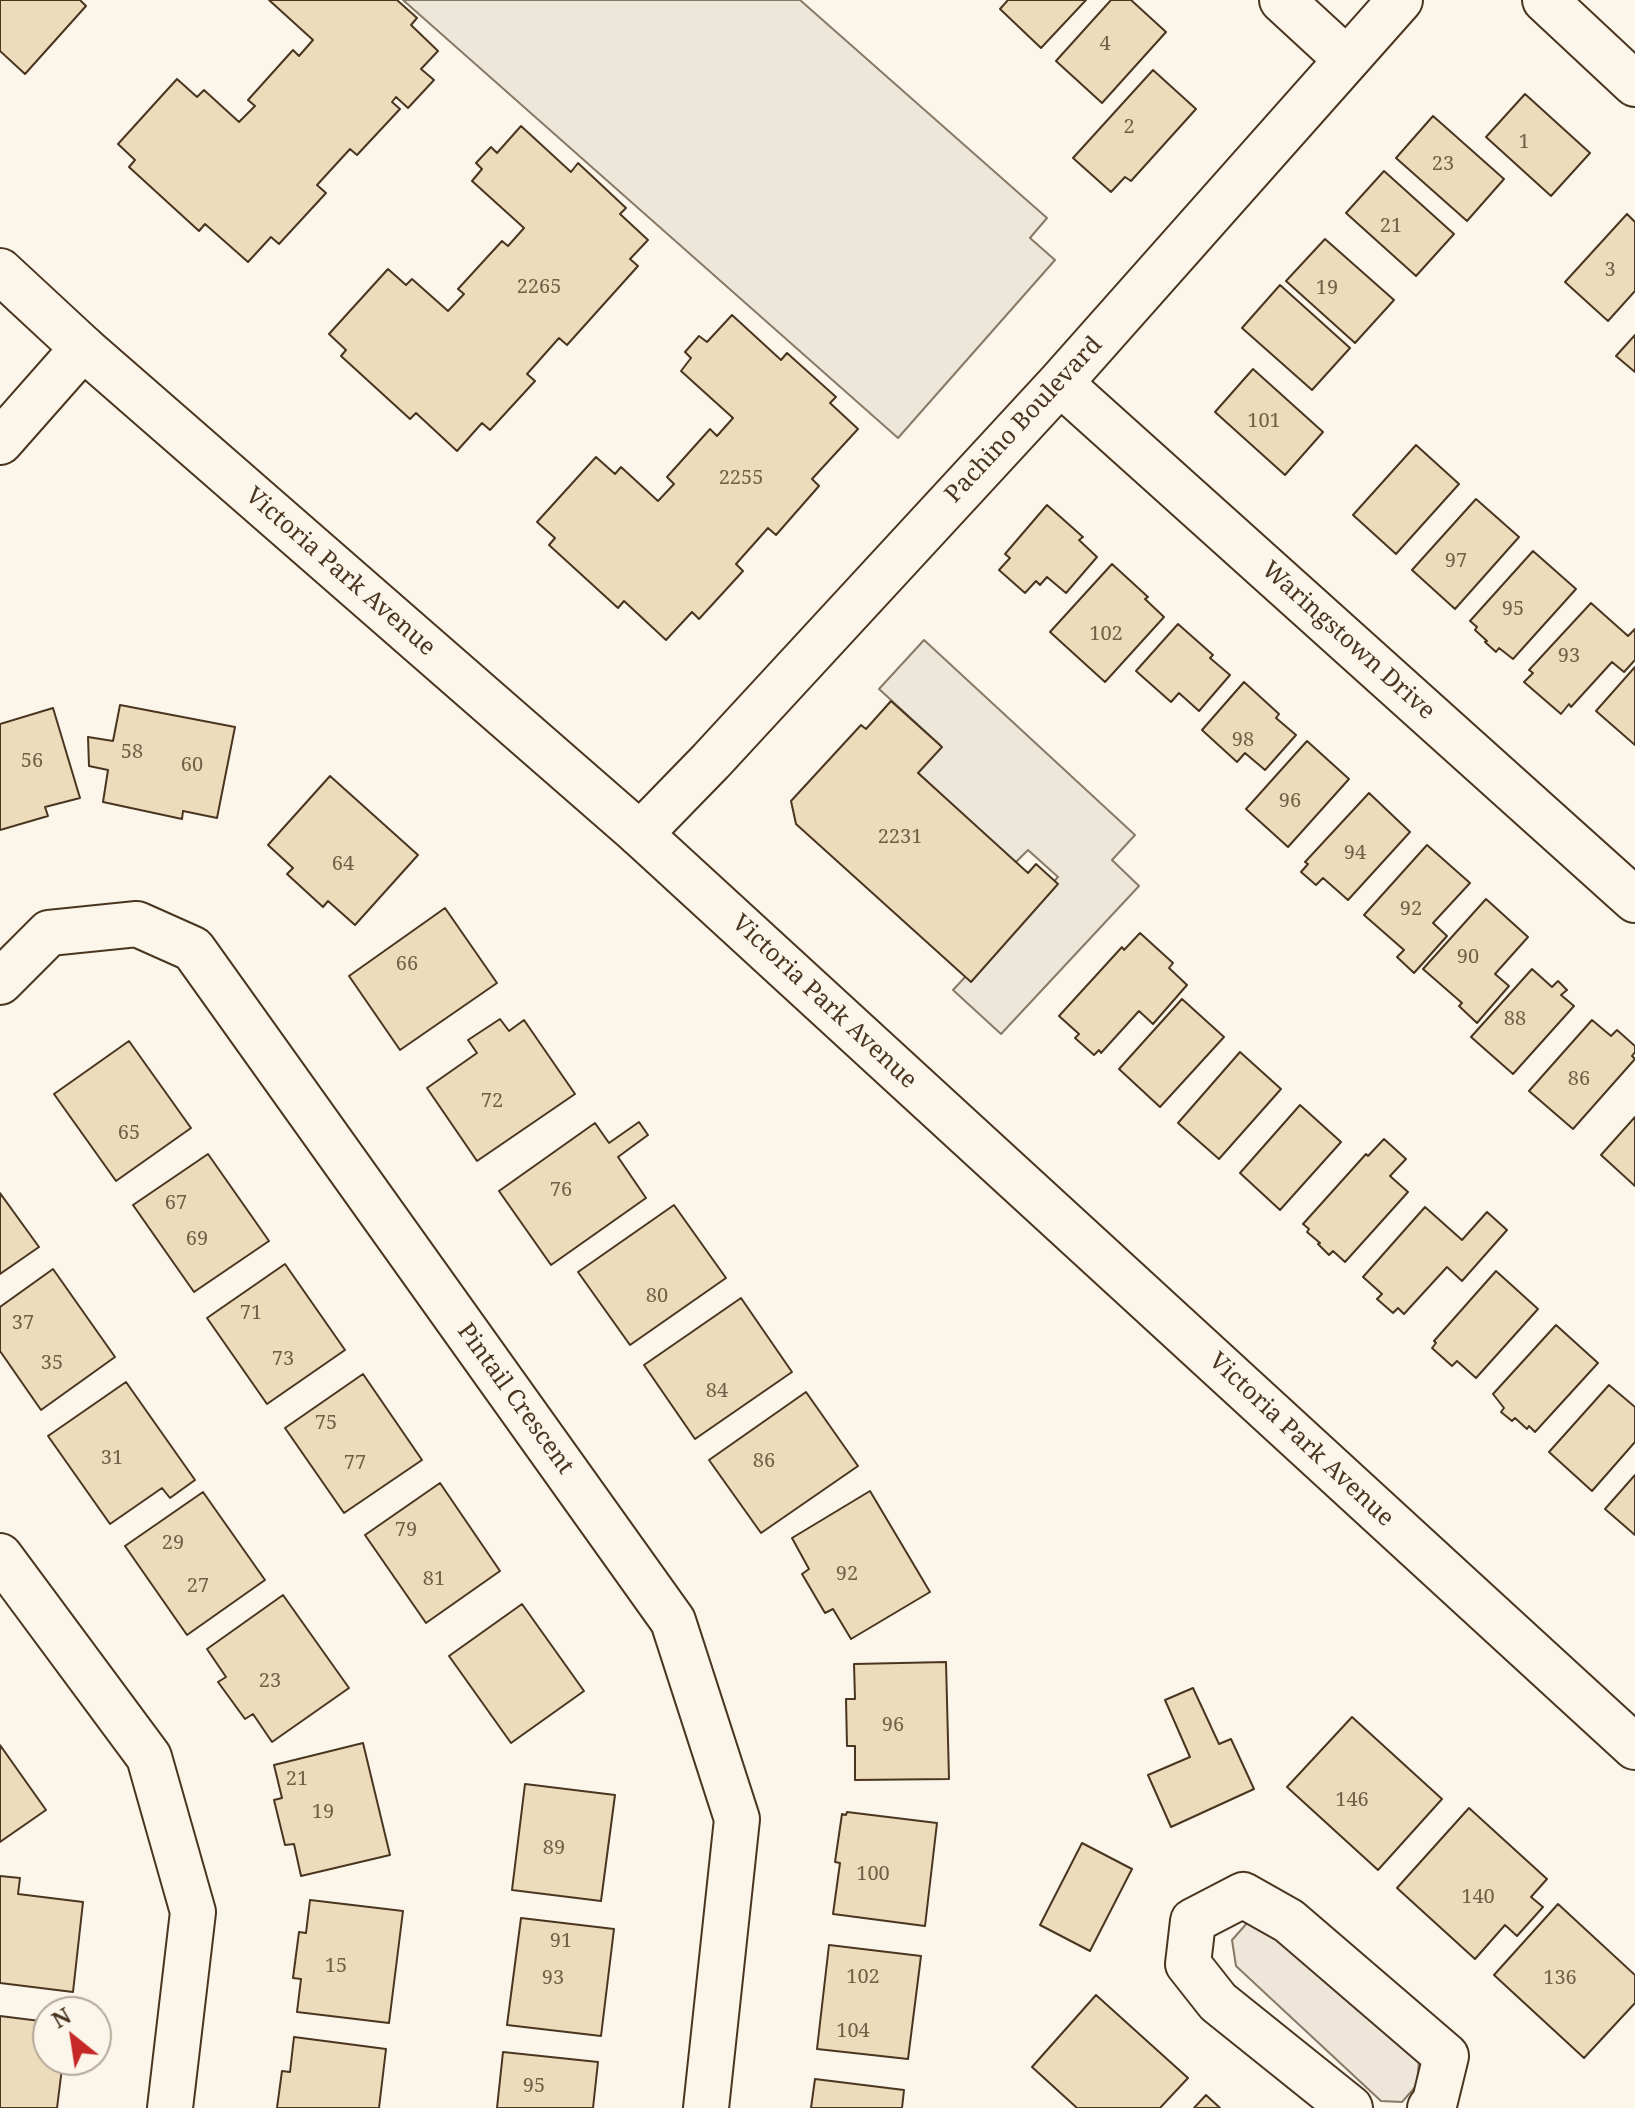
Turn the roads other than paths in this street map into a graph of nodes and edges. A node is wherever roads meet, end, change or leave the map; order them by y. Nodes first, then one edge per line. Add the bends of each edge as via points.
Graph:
1 (1282, 0) edge
2 (1400, 0) edge
3 (1545, 0) edge
4 (1346, 59) junction
5 (1635, 84) edge
6 (0, 271) edge
7 (83, 348) junction
8 (1060, 383) junction
9 (0, 442) edge
10 (640, 834) junction
11 (1635, 900) edge
12 (0, 982) edge
13 (0, 1556) edge
14 (1635, 1747) edge
15 (1429, 2106) edge
16 (170, 2108) edge
17 (706, 2108) edge
18 (1350, 2108) edge

1 - 4 street
2 - 4 street, Pachino Boulevard
3 - 5 street
4 - 8 street, Pachino Boulevard
6 - 7 street, Victoria Park Avenue
7 - 9 street
7 - 10 street, Victoria Park Avenue
8 - 10 street, Pachino Boulevard
8 - 11 street, Waringstown Drive
10 - 14 street, Victoria Park Avenue
12 - 17 street, Pintail Crescent via 49,933 137,924 193,949 673,1621 737,1819
13 - 16 street via 149,1757 193,1912
15 - 18 street via 1446,2056 1289,1921 1243,1895 1193,1921 1188,1964 1218,2002

